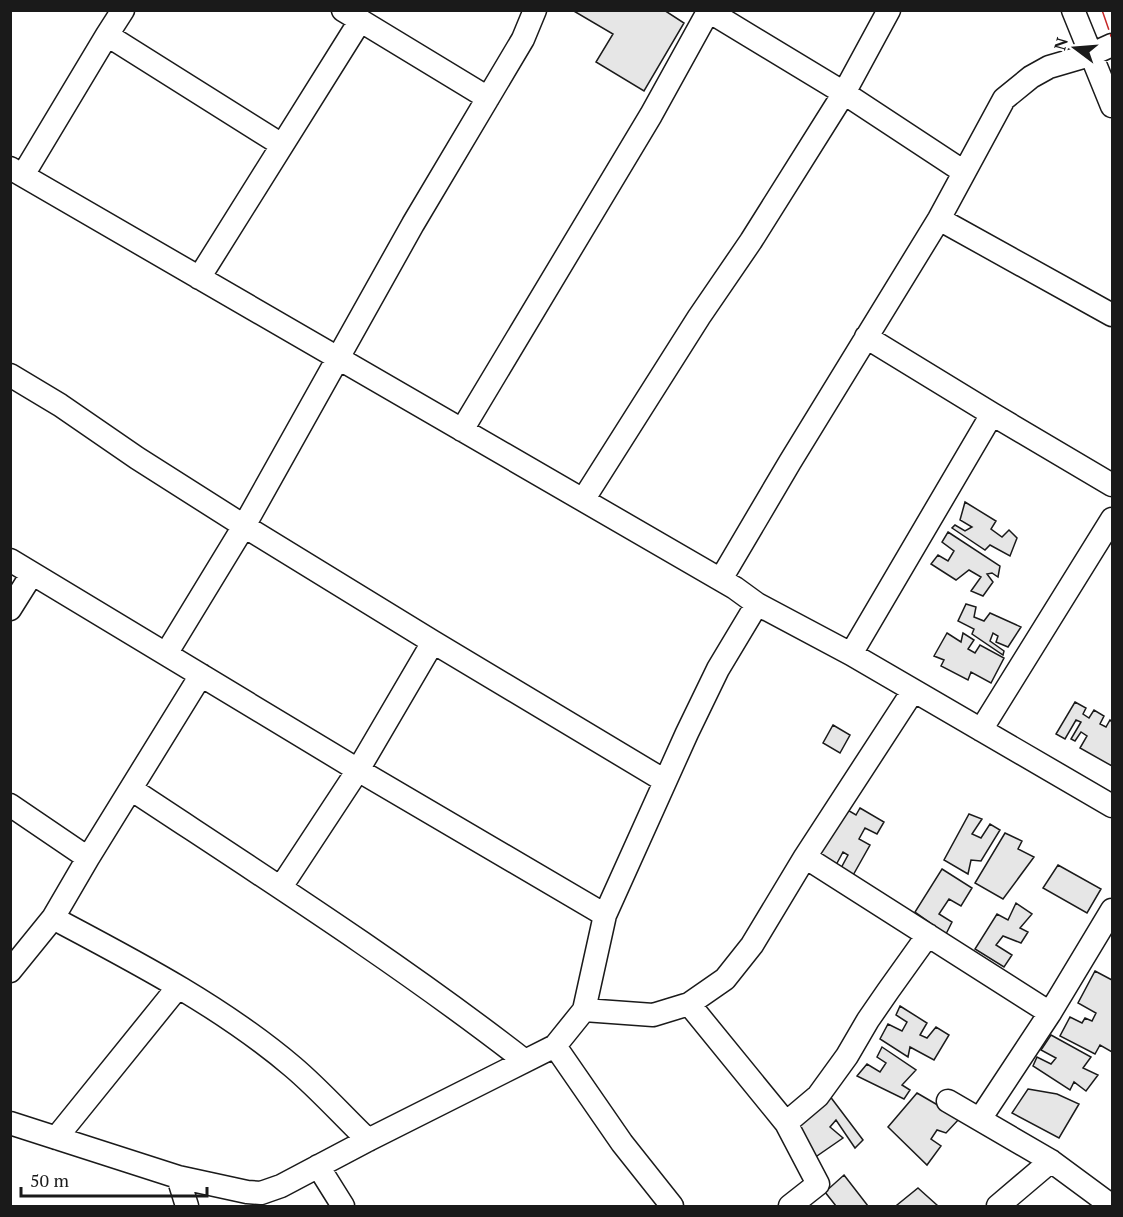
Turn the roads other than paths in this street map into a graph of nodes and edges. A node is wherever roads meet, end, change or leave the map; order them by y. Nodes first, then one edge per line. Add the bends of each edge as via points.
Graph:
1 (123, 10) edge
2 (535, 10) edge
3 (889, 10) edge
4 (1073, 10) edge
5 (708, 11) edge
6 (352, 16) edge
7 (107, 35) junction
8 (1113, 45) edge
9 (1090, 55) junction
10 (844, 93) junction
11 (488, 98) junction
12 (1113, 106) edge
13 (282, 146) junction
14 (17, 172) edge
15 (964, 172) junction
16 (939, 219) junction
17 (199, 278) junction
18 (1113, 315) edge
19 (866, 337) junction
20 (339, 358) junction
21 (10, 375) edge
22 (992, 414) junction
23 (462, 430) junction
24 (1113, 485) edge
25 (583, 500) junction
26 (1113, 519) edge
27 (244, 526) junction
28 (10, 560) edge
29 (33, 574) junction
30 (721, 579) junction
31 (757, 604) junction
32 (10, 609) edge
33 (433, 642) junction
34 (166, 654) junction
35 (851, 654) junction
36 (201, 675) junction
37 (913, 691) junction
38 (981, 730) junction
39 (358, 770) junction
40 (665, 781) junction
41 (131, 789) junction
42 (1113, 806) edge
43 (13, 812) edge
44 (805, 857) junction
45 (88, 858) junction
46 (281, 887) junction
47 (1113, 910) edge
48 (605, 915) junction
49 (53, 918) junction
50 (928, 935) junction
51 (10, 971) edge
52 (178, 987) junction
53 (689, 1004) junction
54 (584, 1010) junction
55 (1050, 1013) junction
56 (555, 1046) junction
57 (525, 1061) junction
58 (948, 1101) dead end
59 (980, 1119) junction
60 (10, 1123) edge
61 (786, 1124) junction
62 (56, 1138) junction
63 (368, 1140) junction
64 (1051, 1161) junction
65 (318, 1166) junction
66 (178, 1177) junction
67 (1111, 1202) edge
68 (187, 1206) edge
69 (343, 1206) edge
70 (672, 1206) edge
71 (790, 1206) edge
72 (998, 1206) edge

1 - 7 street
2 - 11 street via 523,39
3 - 10 street
4 - 9 street
5 - 10 street
5 - 23 street via 651,115
6 - 11 street
6 - 13 street
7 - 13 street
7 - 14 street
8 - 9 street
9 - 12 street
9 - 15 street via 1049,67 1004,99
10 - 15 street
10 - 25 street
11 - 20 street
13 - 17 street
14 - 17 street
15 - 16 street
16 - 18 street
16 - 19 street
17 - 20 street
19 - 22 street
19 - 30 street
20 - 23 street
20 - 27 street
21 - 27 street
22 - 24 street
22 - 35 street
23 - 25 street
25 - 30 street
26 - 38 street
27 - 33 street
27 - 34 street
28 - 29 street
29 - 32 street
29 - 34 street
30 - 31 street
31 - 35 street
31 - 40 street via 718,669
33 - 39 street
33 - 40 street
34 - 36 street
35 - 37 street
36 - 39 street
36 - 41 street
37 - 38 street
37 - 44 street
38 - 42 street
39 - 46 street
39 - 48 street
40 - 48 street
41 - 45 street
41 - 46 street
43 - 45 street
44 - 50 street
44 - 53 street via 752,945 724,979
45 - 49 street
46 - 57 street
47 - 55 street
48 - 54 street
49 - 51 street
49 - 52 street
50 - 55 street
50 - 61 street via 818,1096
52 - 62 street
52 - 63 street via 294,1067
53 - 54 street via 653,1015
53 - 61 street
54 - 56 street
55 - 59 street
56 - 57 street
56 - 70 street via 622,1143
57 - 63 street
58 - 59 street
59 - 64 street
60 - 62 street
61 - 71 street via 818,1184
62 - 66 street
63 - 65 street
64 - 67 street
64 - 72 street
65 - 66 street via 261,1193
65 - 69 street
66 - 68 street

